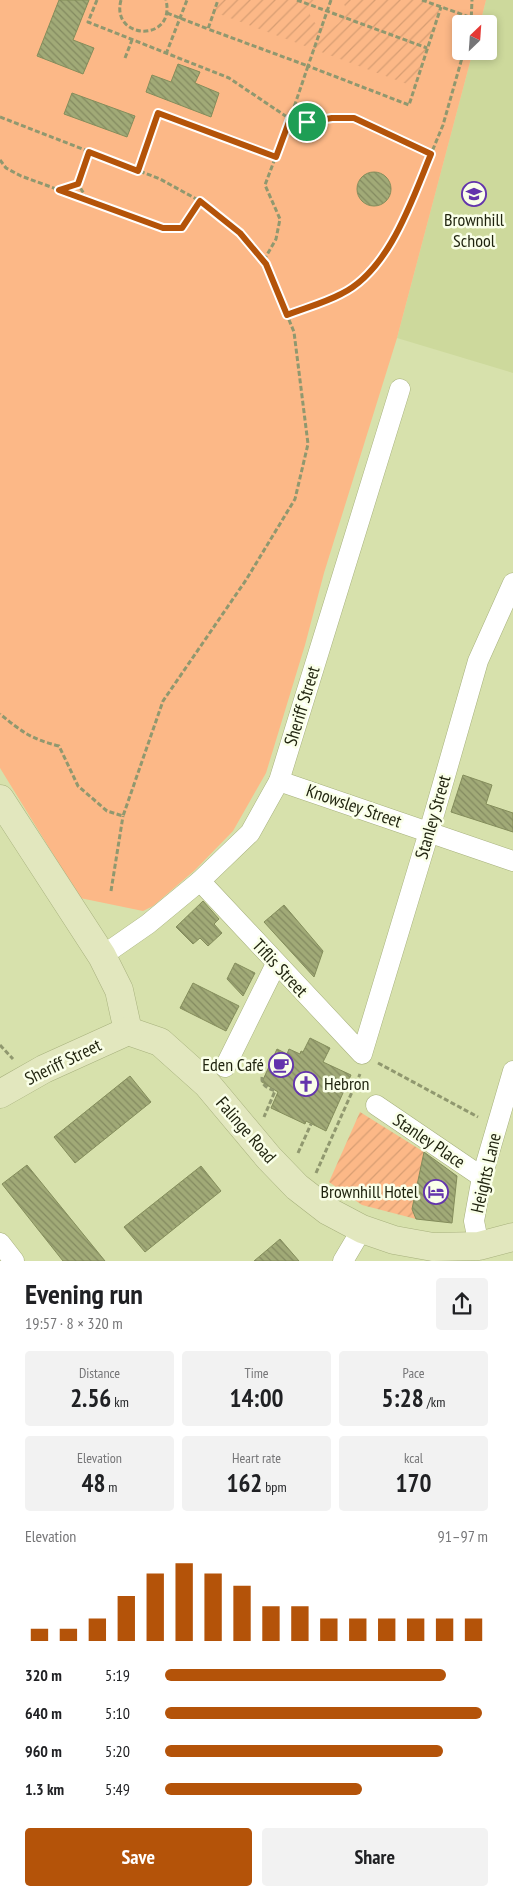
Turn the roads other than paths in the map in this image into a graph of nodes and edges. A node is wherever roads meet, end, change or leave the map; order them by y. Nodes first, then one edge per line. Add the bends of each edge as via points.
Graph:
1 (400, 389) dead end
2 (513, 583) edge
3 (279, 781) junction
4 (0, 799) edge
5 (429, 832) junction
6 (513, 861) edge
7 (200, 881) junction
8 (102, 956) junction
9 (276, 964) junction
10 (128, 1031) junction
11 (362, 1054) joint
12 (225, 1067) dead end
13 (513, 1071) edge
14 (0, 1094) edge
15 (376, 1105) dead end
16 (482, 1177) junction
17 (362, 1229) junction
18 (513, 1238) edge
19 (0, 1243) edge
20 (479, 1246) junction
21 (448, 1254) edge
22 (14, 1261) edge
23 (343, 1261) edge

1 - 3 street, Sheriff Street
2 - 5 street, Stanley Street via 478,662
3 - 5 street, Knowsley Street
3 - 7 street, Sheriff Street via 250,833
4 - 8 street
5 - 6 street, Knowsley Street
5 - 11 street, Stanley Street
7 - 8 street, Sheriff Street via 148,924
7 - 9 street, Tiflis Street
8 - 10 street via 119,990
9 - 11 street, Tiflis Street
9 - 12 street
10 - 14 street, Sheriff Street via 44,1069
10 - 17 street, Falinge Road via 160,1042 207,1084 269,1158 306,1195
13 - 16 street, Heights Lane
15 - 16 street, Stanley Place
16 - 20 street, Heights Lane via 474,1221
17 - 21 street, Falinge Road via 394,1240 433,1247
17 - 23 street
18 - 20 street, Falinge Road
19 - 22 street
20 - 21 street, Falinge Road

